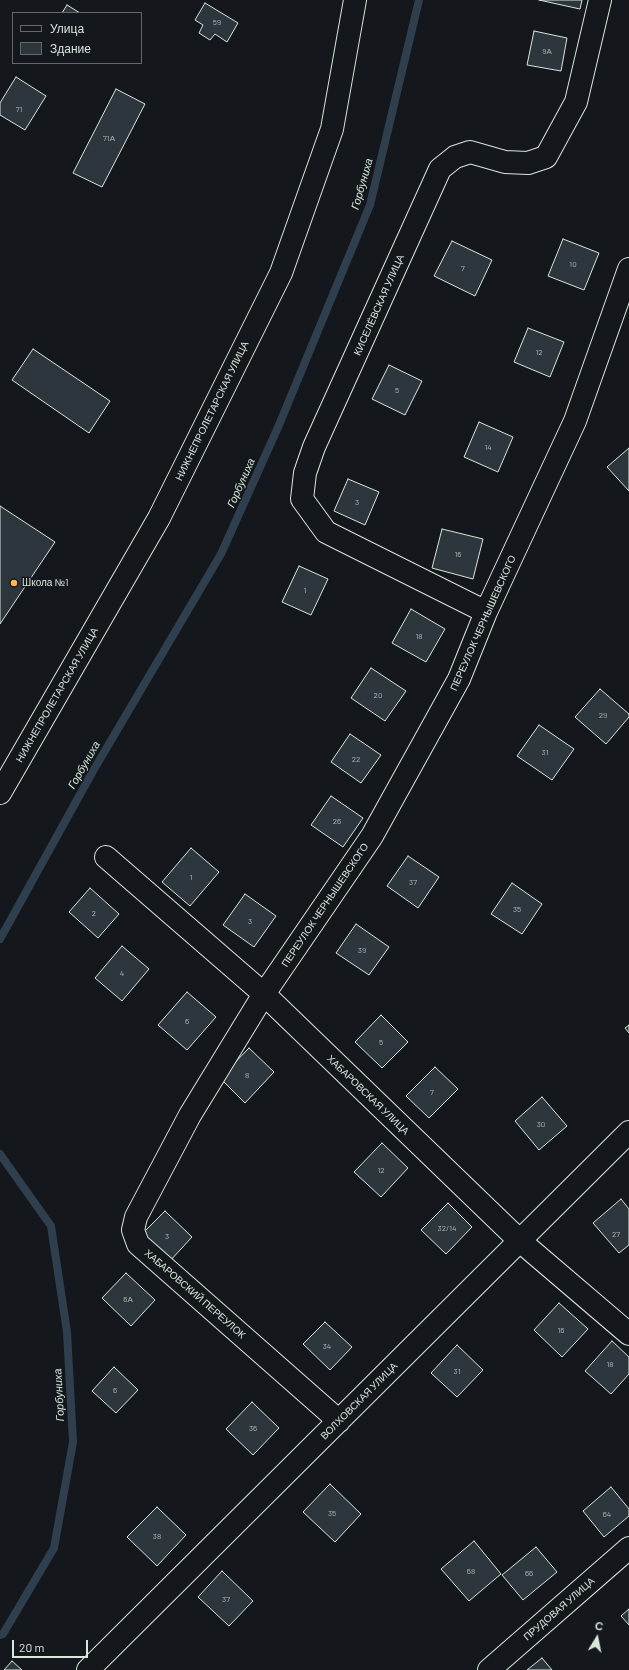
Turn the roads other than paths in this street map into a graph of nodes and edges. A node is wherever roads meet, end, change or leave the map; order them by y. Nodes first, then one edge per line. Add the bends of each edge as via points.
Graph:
1 (355, 0) edge
2 (600, 0) edge
3 (629, 269) edge
4 (486, 612) junction
5 (0, 793) edge
6 (106, 857) dead end
7 (264, 994) junction
8 (629, 1132) edge
9 (520, 1241) junction
10 (629, 1334) edge
11 (339, 1421) junction
12 (629, 1548) edge
13 (88, 1670) edge
14 (489, 1670) edge

1 - 5 street, НИЖНЕПРОЛЕТАРСКАЯ УЛИЦА via 332,129 281,273 159,518
2 - 4 street, КИСЕЛЁВСКАЯ УЛИЦА via 576,102 546,157 528,163 506,162 470,152 456,157 440,169 304,473 302,499 326,532
3 - 4 street, ПЕРЕУЛОК ЧЕРНЫШЕВСКОГО via 575,421
4 - 7 street, ПЕРЕУЛОК ЧЕРНЫШЕВСКОГО via 459,679 372,836
6 - 7 street, ХАБАРОВСКАЯ УЛИЦА
7 - 9 street, ХАБАРОВСКАЯ УЛИЦА
7 - 11 street, ХАБАРОВСКИЙ ПЕРЕУЛОК via 190,1115 136,1217 133,1230 138,1244
8 - 9 street, ВОЛХОВСКАЯ УЛИЦА
9 - 10 street, ХАБАРОВСКАЯ УЛИЦА
9 - 11 street, ВОЛХОВСКАЯ УЛИЦА
11 - 13 street, ВОЛХОВСКАЯ УЛИЦА
12 - 14 street, ПРУДОВАЯ УЛИЦА

